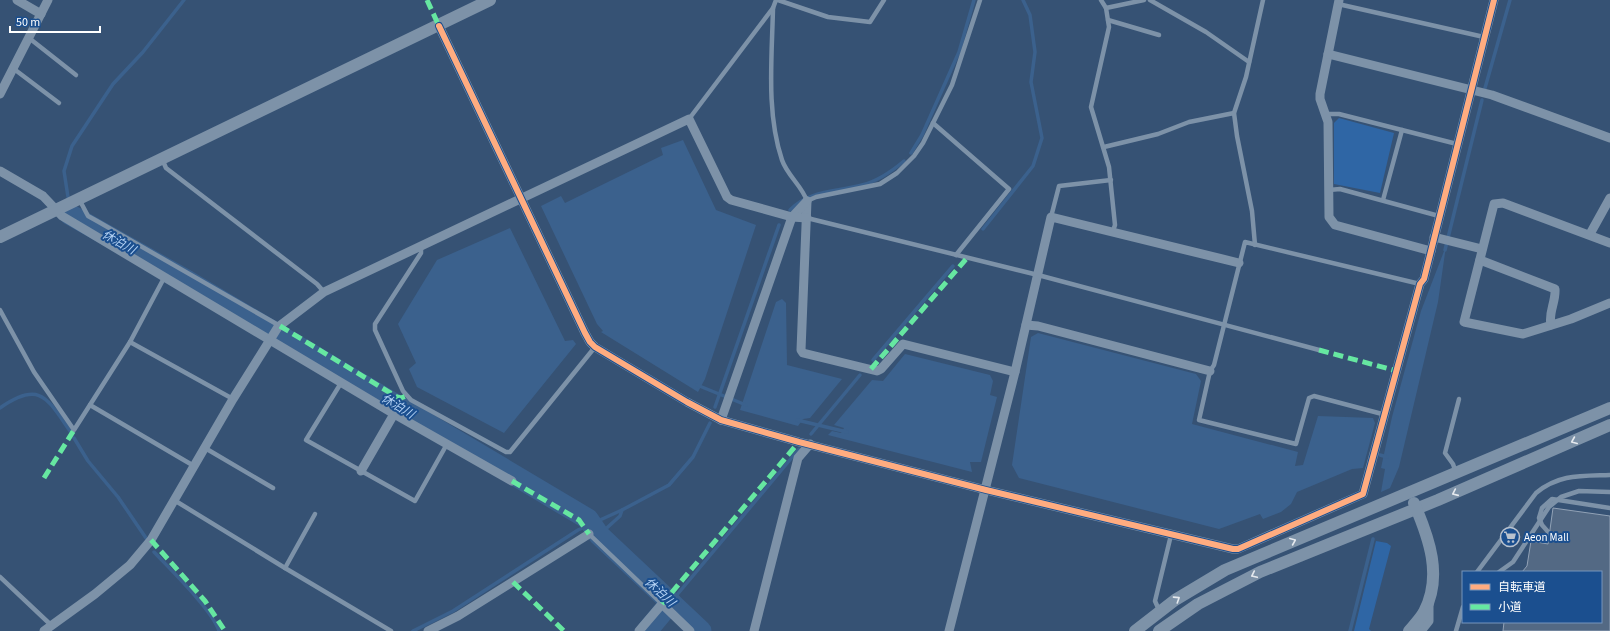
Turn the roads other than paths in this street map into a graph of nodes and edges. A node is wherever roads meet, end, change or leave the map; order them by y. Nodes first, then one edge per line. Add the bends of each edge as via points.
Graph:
1 (17, 0) edge
2 (48, 0) edge
3 (490, 0) edge
4 (777, 0) edge
5 (884, 0) edge
6 (980, 0) edge
7 (1101, 0) edge
8 (1144, 0) edge
9 (1150, 0) edge
10 (1263, 0) edge
11 (1494, 0) edge
12 (1339, 2) edge
13 (773, 8) junction
14 (1106, 8) junction
15 (41, 14) junction
16 (1108, 20) junction
17 (439, 26) junction
18 (1158, 35) dead end
19 (1484, 37) junction
20 (29, 38) junction
21 (1328, 54) junction
22 (1250, 62) junction
23 (14, 69) junction
24 (76, 75) dead end
25 (1471, 90) junction
26 (0, 94) edge
27 (59, 103) dead end
28 (1234, 113) junction
29 (1326, 114) junction
30 (689, 119) junction
31 (932, 123) junction
32 (1402, 130) junction
33 (1610, 138) edge
34 (1458, 144) junction
35 (1104, 147) junction
36 (162, 159) junction
37 (0, 171) edge
38 (1111, 180) junction
39 (1329, 190) junction
40 (78, 198) junction
41 (1610, 198) edge
42 (523, 199) junction
43 (1383, 200) junction
44 (807, 201) junction
45 (55, 210) junction
46 (1439, 216) junction
47 (792, 217) junction
48 (1051, 217) junction
49 (807, 218) junction
50 (1113, 231) junction
51 (1590, 234) junction
52 (0, 237) edge
53 (1437, 238) junction
54 (1610, 243) edge
55 (1255, 245) junction
56 (422, 247) junction
57 (1482, 249) junction
58 (1431, 251) junction
59 (956, 255) junction
60 (1480, 260) junction
61 (1239, 263) junction
62 (1038, 275) junction
63 (164, 278) junction
64 (1420, 284) junction
65 (324, 292) junction
66 (1610, 302) edge
67 (0, 310) edge
68 (1223, 324) junction
69 (1026, 325) junction
70 (1551, 325) junction
71 (279, 327) junction
72 (271, 339) junction
73 (130, 342) junction
74 (595, 347) junction
75 (1319, 350) dead end
76 (1210, 371) junction
77 (1015, 372) junction
78 (341, 383) junction
79 (1459, 399) dead end
80 (233, 400) junction
81 (90, 405) junction
82 (1610, 408) edge
83 (394, 414) junction
84 (1386, 415) junction
85 (721, 420) junction
86 (1610, 426) edge
87 (447, 444) junction
88 (810, 444) junction
89 (205, 448) junction
90 (195, 466) junction
91 (361, 471) junction
92 (1456, 473) junction
93 (1610, 475) edge
94 (512, 481) dead end
95 (273, 488) dead end
96 (986, 490) junction
97 (1410, 492) junction
98 (1610, 492) edge
99 (174, 500) junction
100 (1610, 508) edge
101 (1417, 509) junction
102 (315, 514) dead end
103 (589, 534) joint
104 (1550, 534) dead end
105 (1171, 535) junction
106 (1238, 549) junction
107 (1244, 563) junction
108 (285, 568) junction
109 (1478, 571) edge
110 (1500, 571) edge
111 (0, 577) edge
112 (1429, 599) junction
113 (662, 604) junction
114 (1462, 610) edge
115 (1159, 611) junction
116 (48, 628) edge
117 (392, 631) edge
118 (428, 631) edge
119 (639, 631) edge
120 (690, 631) edge
121 (754, 631) edge
122 (950, 631) edge
123 (1135, 631) edge
124 (1159, 631) edge
125 (1409, 631) edge
126 (1421, 631) edge
127 (1456, 631) edge

1 - 15 street
2 - 15 street
3 - 17 street
4 - 5 lane via 828,17 870,22
4 - 13 lane
6 - 31 lane via 952,85
7 - 14 lane
8 - 14 lane
9 - 22 lane via 1206,32
10 - 22 lane
11 - 19 street
12 - 19 lane
12 - 21 street
13 - 30 lane
13 - 44 lane via 773,125 782,161
14 - 16 lane
15 - 20 street
16 - 18 lane
16 - 35 lane via 1109,27 1091,107 1095,127
17 - 36 street
17 - 42 street
19 - 25 street
20 - 23 street
20 - 24 lane
21 - 25 street
21 - 29 street via 1320,94
22 - 28 lane
23 - 26 street
23 - 27 lane
25 - 33 street via 1492,95
25 - 34 street
28 - 35 lane via 1189,122 1158,134
28 - 55 lane via 1236,136 1252,211
29 - 32 lane via 1339,114
29 - 39 street
30 - 42 street
30 - 47 street via 726,197
31 - 44 lane via 914,156 888,179 870,187
31 - 59 lane via 1009,189
32 - 34 lane
32 - 43 lane
34 - 46 street
35 - 38 lane
36 - 40 street
36 - 65 lane via 166,168
37 - 45 street via 43,196
38 - 48 lane via 1059,186
38 - 50 lane via 1115,224
39 - 43 lane via 1340,189
39 - 58 street via 1329,217 1335,225
40 - 45 street
40 - 71 lane via 88,216
41 - 51 street
42 - 56 street
42 - 74 street via 585,333
43 - 46 lane
44 - 47 street
44 - 49 street
45 - 52 street
45 - 63 street
46 - 53 street
47 - 49 street
47 - 85 street
48 - 50 street
48 - 62 street
49 - 59 lane
49 - 77 street via 803,353 877,371 904,344
50 - 61 street
51 - 54 street
51 - 57 street via 1503,203 1494,204
53 - 57 street
53 - 58 street
55 - 61 lane via 1245,242
55 - 64 lane
56 - 65 street
56 - 74 lane via 375,324 375,330 403,391 411,400 510,452
57 - 60 street
58 - 64 street via 1424,279
59 - 62 lane
60 - 70 street via 1556,289
60 - 70 street via 1464,322 1523,334
61 - 68 lane
62 - 68 lane
62 - 69 street
63 - 72 street
63 - 73 lane
64 - 84 street
65 - 71 street
66 - 70 street
67 - 81 lane via 34,372 74,430
68 - 75 lane
68 - 76 lane via 1214,365
69 - 76 street
69 - 77 street
71 - 72 street
72 - 78 street
72 - 80 street
73 - 80 lane
73 - 81 lane
74 - 85 street
76 - 84 lane via 1199,420 1206,422 1296,444 1309,398 1314,396
77 - 96 street
78 - 83 street
78 - 91 lane via 306,440
79 - 92 lane via 1445,453
80 - 89 street
81 - 90 lane
82 - 92 street
83 - 87 street
83 - 91 street
84 - 106 street via 1363,494
85 - 88 street
86 -> 101 street
87 - 91 lane via 415,501
87 - 94 street
88 - 96 street
88 - 121 street via 798,458
89 - 90 street
89 - 95 lane
90 - 99 street
92 - 97 street
93 - 109 lane via 1568,476 1546,485 1536,493
96 - 105 street
96 - 122 street
97 - 101 street
107 -> 97 street
98 - 110 lane, bridge via 1579,492 1561,497 1549,507 1513,562
99 - 108 lane
99 - 116 street via 151,540 130,565
100 - 104 lane, bridge via 1552,499 1542,508 1539,518
101 - 112 street via 1433,564 1434,577
101 -> 124 street via 1238,582 1198,604
102 - 108 lane
103 - 113 lane
103 - 118 street via 464,612
105 - 106 street
105 - 115 lane via 1155,601
106 - 107 street
115 -> 107 street via 1225,570
108 - 117 lane
111 - 116 lane
112 - 125 street via 1423,613
112 - 126 street via 1429,621
113 - 119 street
113 - 120 street
114 - 127 lane
115 - 123 street

